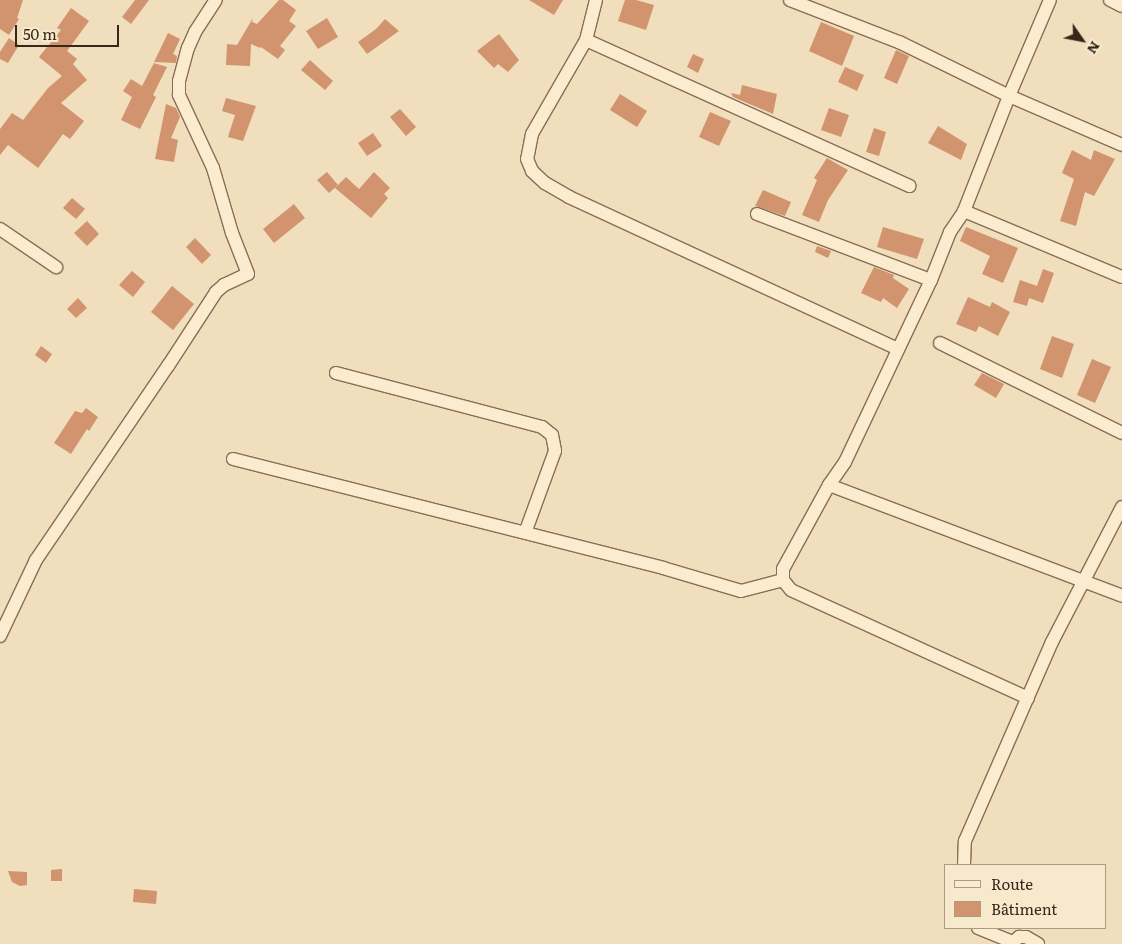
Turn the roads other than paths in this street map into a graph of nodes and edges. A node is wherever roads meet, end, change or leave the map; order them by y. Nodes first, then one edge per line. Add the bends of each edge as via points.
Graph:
1 (216, 0) edge
2 (596, 0) edge
3 (790, 0) edge
4 (1050, 0) edge
5 (1110, 0) edge
6 (1122, 6) edge
7 (586, 40) junction
8 (1008, 96) junction
9 (1122, 145) edge
10 (910, 186) dead end
11 (964, 211) junction
12 (757, 214) dead end
13 (0, 228) edge
14 (56, 267) dead end
15 (1122, 277) edge
16 (931, 280) junction
17 (940, 343) dead end
18 (898, 349) junction
19 (336, 373) dead end
20 (1122, 433) edge
21 (233, 459) dead end
22 (829, 485) junction
23 (1122, 507) edge
24 (525, 533) junction
25 (783, 580) junction
26 (1083, 583) junction
27 (1122, 596) edge
28 (0, 636) edge
29 (1028, 698) junction
30 (964, 864) edge
31 (980, 929) edge
32 (1012, 943) edge
33 (1038, 944) edge

1 - 28 street via 188,48 179,80 179,95 213,168 248,274 216,292 36,560
2 - 7 street
3 - 8 street via 899,42
4 - 8 street
5 - 6 street
7 - 10 street
7 - 18 street via 532,134 527,160 532,171 569,197
8 - 9 street
8 - 11 street
11 - 15 street
11 - 16 street via 950,232
12 - 16 street
13 - 14 street
16 - 18 street
17 - 20 street
18 - 22 street via 844,462
19 - 24 street via 542,427 552,435 556,451
21 - 24 street
22 - 25 street via 783,569
22 - 26 street
23 - 26 street
24 - 25 street via 741,591
25 - 29 street via 791,590
26 - 27 street
26 - 29 street via 1052,642
29 - 30 street via 966,842
31 - 32 street
32 - 33 street via 1019,937 1026,937

